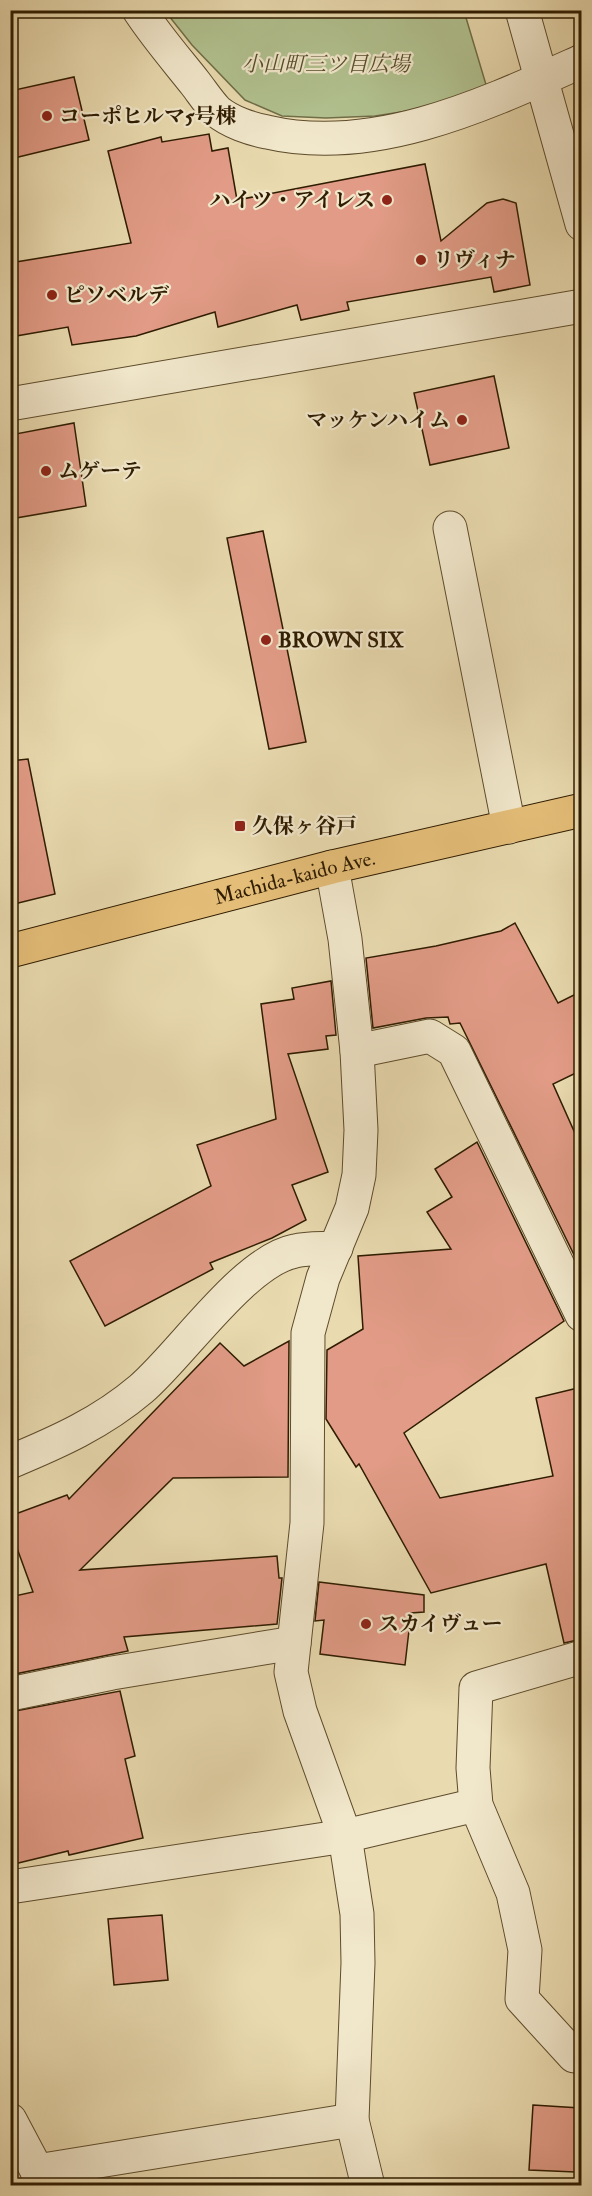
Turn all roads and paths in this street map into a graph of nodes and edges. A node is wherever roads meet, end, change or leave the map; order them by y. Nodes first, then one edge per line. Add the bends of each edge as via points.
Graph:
1 (139, 10) edge
2 (522, 10) edge
3 (582, 61) edge
4 (542, 79) junction
5 (582, 224) edge
6 (582, 306) edge
7 (10, 404) edge
8 (450, 528) dead end
9 (582, 810) edge
10 (509, 826) junction
11 (332, 867) junction
12 (10, 951) edge
13 (357, 1050) junction
14 (336, 1248) junction
15 (582, 1314) edge
16 (10, 1462) edge
17 (294, 1643) junction
18 (582, 1657) edge
19 (10, 1694) edge
20 (476, 1805) junction
21 (345, 1836) junction
22 (10, 1887) edge
23 (582, 2056) edge
24 (10, 2120) edge
25 (352, 2120) junction
26 (41, 2178) edge
27 (368, 2186) edge

1 - 4 street via 218,112 250,128 279,135 370,135 435,119
2 - 4 street
3 - 4 street
4 - 5 street
6 - 7 street
8 - 10 street
9 - 10 main road, Machida-kaido Ave.
10 - 11 main road, Machida-kaido Ave.
11 - 12 main road, Machida-kaido Ave.
11 - 13 street via 345,939
13 - 14 street via 359,1175 352,1208
13 - 15 street via 430,1036 454,1051
14 - 16 street via 294,1251 268,1264 241,1284 142,1389 90,1427
14 - 17 street via 308,1333 307,1523
17 - 19 street
17 - 21 street via 291,1672 300,1711
18 - 20 street via 476,1688
20 - 21 street
20 - 23 street via 513,1893 525,1950 522,1999 574,2056
21 - 22 street
21 - 25 street via 358,1934
24 - 26 street
25 - 26 street
25 - 27 street

